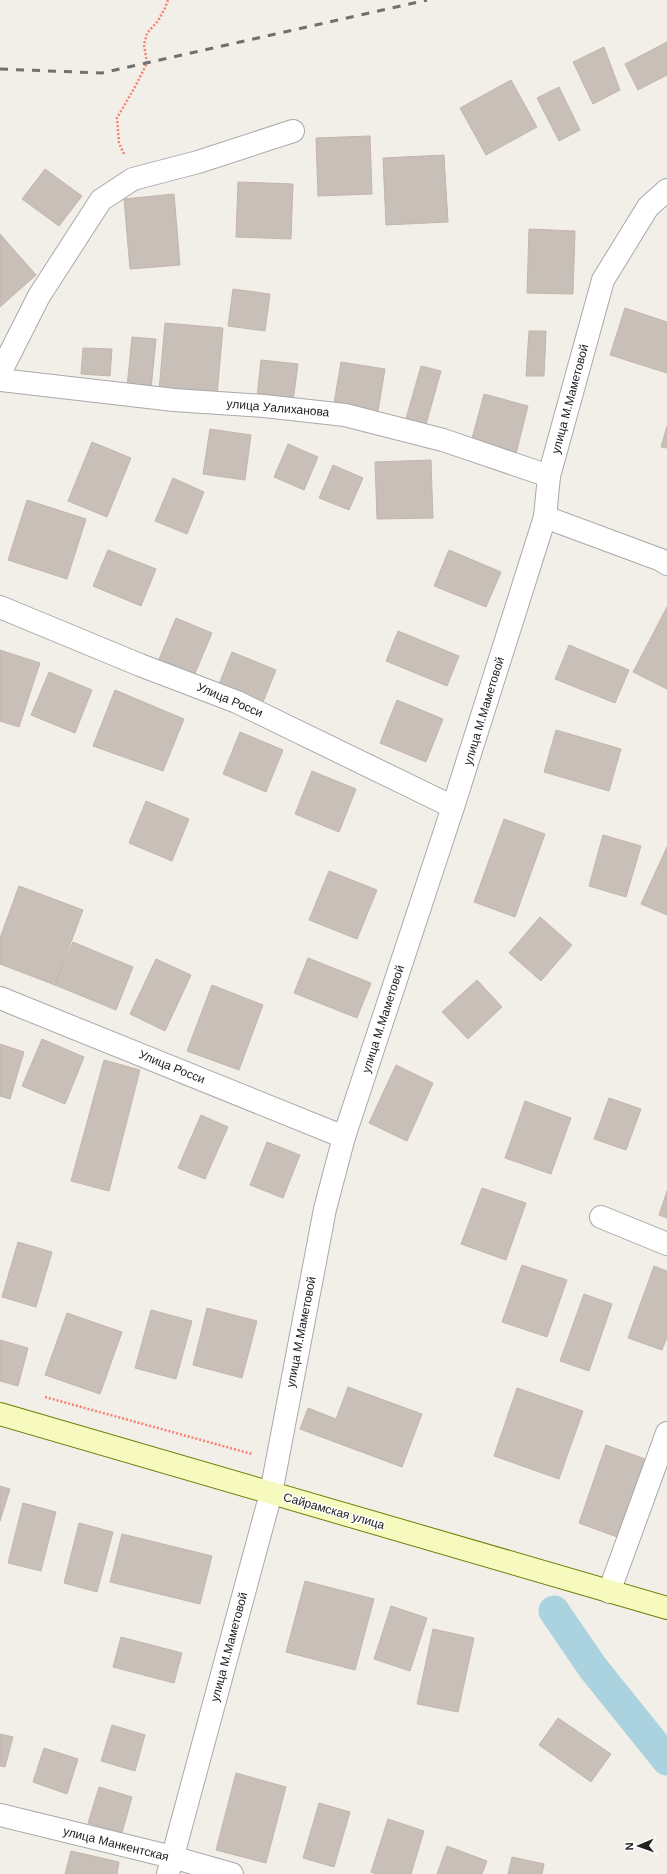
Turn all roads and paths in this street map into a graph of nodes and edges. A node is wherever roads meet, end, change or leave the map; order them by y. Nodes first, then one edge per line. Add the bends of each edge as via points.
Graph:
1 (168, 0) edge
2 (293, 131) dead end
3 (133, 179) junction
4 (667, 190) edge
5 (0, 373) edge
6 (0, 380) edge
7 (549, 476) junction
8 (545, 517) junction
9 (667, 564) edge
10 (0, 607) edge
11 (453, 807) junction
12 (0, 998) edge
13 (344, 1137) junction
14 (601, 1217) dead end
15 (667, 1244) edge
16 (38, 1396) dead end
17 (0, 1414) edge
18 (667, 1434) edge
19 (277, 1460) junction
20 (271, 1493) junction
21 (609, 1592) junction
22 (667, 1608) edge
23 (0, 1815) edge
24 (170, 1866) edge
25 (232, 1874) edge

1 - 3 path via 158,21 147,33 144,45 147,63 117,118 119,143
2 - 3 street via 198,162
3 - 5 street via 101,200 39,296
4 - 7 street, улица М.Маметовой via 648,207 603,280
6 - 7 street, улица Уалиханова via 174,400 345,415 443,440
7 - 8 street, улица М.Маметовой
8 - 9 street
8 - 11 street, улица М.Маметовой
10 - 11 street, Улица Росси via 237,702
11 - 13 street, улица М.Маметовой
12 - 13 street, Улица Росси
13 - 19 street, улица М.Маметовой via 325,1208
14 - 15 street
16 - 19 path
17 - 20 main road, Сайрамская улица
18 - 21 street
19 - 20 street, улица М.Маметовой
20 - 21 main road, Сайрамская улица
20 - 24 street, улица М.Маметовой
21 - 22 main road, Сайрамская улица
23 - 24 street, улица Манкентская
24 - 25 street, улица Манкентская

